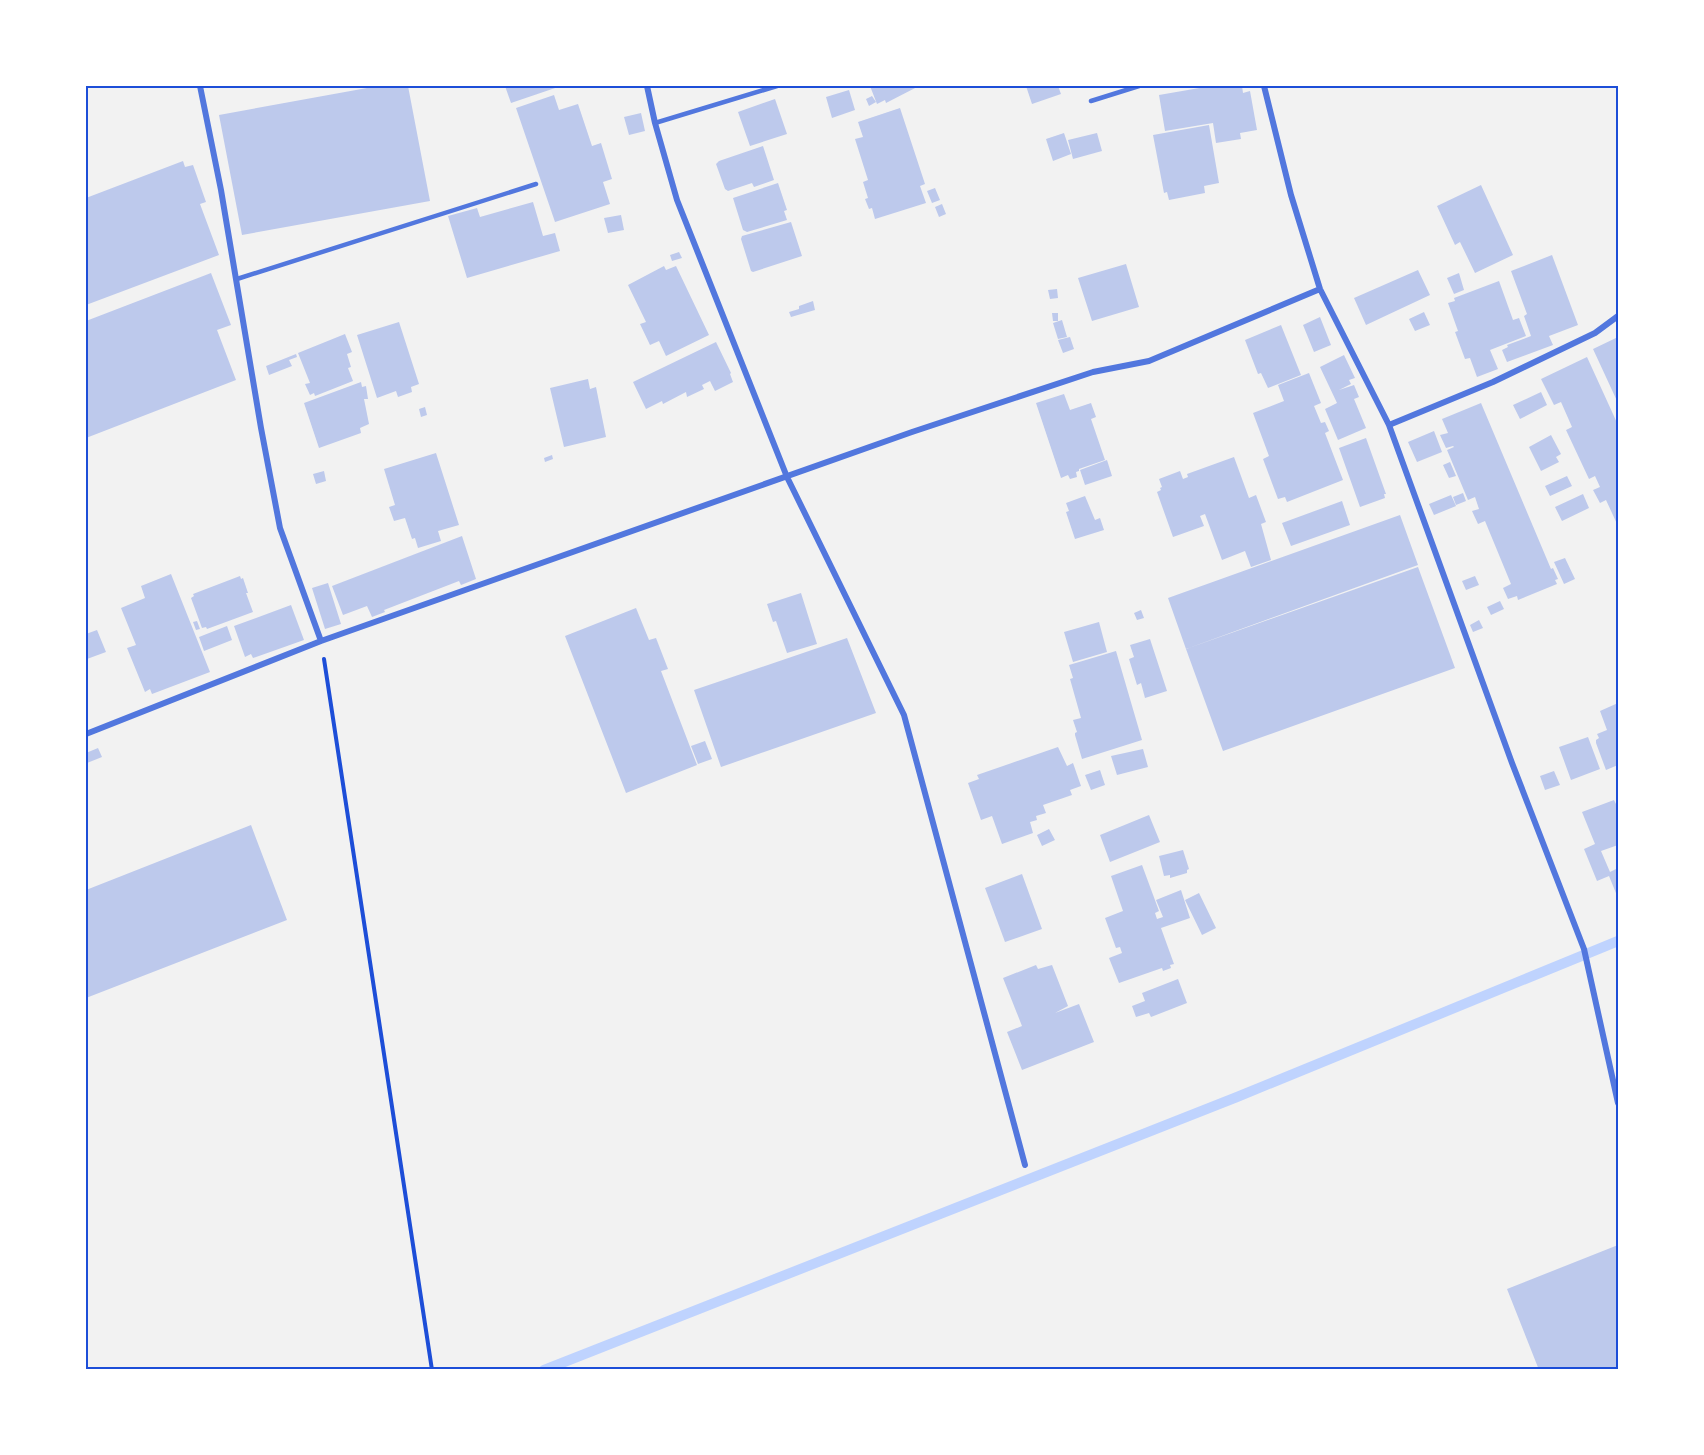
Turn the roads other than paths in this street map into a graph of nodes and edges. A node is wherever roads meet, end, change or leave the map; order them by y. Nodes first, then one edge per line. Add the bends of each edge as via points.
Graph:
1 (200, 86) edge
2 (647, 86) edge
3 (777, 86) edge
4 (1139, 86) edge
5 (1264, 86) edge
6 (1090, 101) dead end
7 (655, 123) junction
8 (536, 184) dead end
9 (237, 279) junction
10 (1320, 289) junction
11 (1618, 316) edge
12 (1389, 425) junction
13 (787, 477) junction
14 (321, 640) junction
15 (86, 734) edge
16 (1618, 1103) edge
17 (1025, 1166) dead end

1 - 9 street
2 - 7 street
3 - 7 lane
4 - 6 lane
5 - 10 street
7 - 13 street via 677,200
8 - 9 lane
9 - 14 street via 280,528
10 - 12 street
10 - 13 street via 1149,361 1093,372
11 - 12 street via 1595,333 1493,382
12 - 16 street via 1584,949
13 - 14 street
13 - 17 street via 904,715
14 - 15 street

